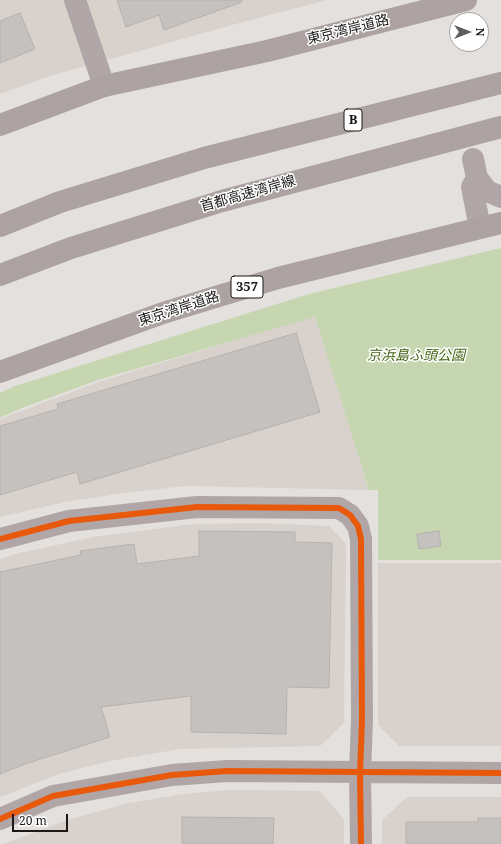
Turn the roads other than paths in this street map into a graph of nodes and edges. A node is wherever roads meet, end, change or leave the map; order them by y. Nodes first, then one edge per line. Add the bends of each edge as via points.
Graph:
1 (74, 0) edge
2 (466, 0) edge
3 (501, 83) edge
4 (104, 86) junction
5 (0, 125) edge
6 (501, 127) edge
7 (501, 197) edge
8 (501, 223) edge
9 (0, 226) edge
10 (480, 228) junction
11 (0, 275) edge
12 (0, 372) edge
13 (0, 539) edge
14 (360, 772) junction
15 (501, 773) edge
16 (0, 819) edge
17 (361, 844) edge

1 - 4 street
2 - 4 highway, 東京湾岸道路 via 266,51
3 - 9 highway, B via 204,158 60,202
4 - 5 highway, 東京湾岸道路
6 - 11 highway, 首都高速湾岸線 via 222,201 71,248
7 - 10 street via 487,191 475,168 472,187
8 - 10 highway, 東京湾岸道路 / 357
10 - 12 highway, 東京湾岸道路 / 357 via 278,278 162,313
13 - 14 street via 69,521 197,507 339,508 350,515 358,526 362,540
14 - 15 street
14 - 16 street via 228,771 172,775 53,796
14 - 17 street

